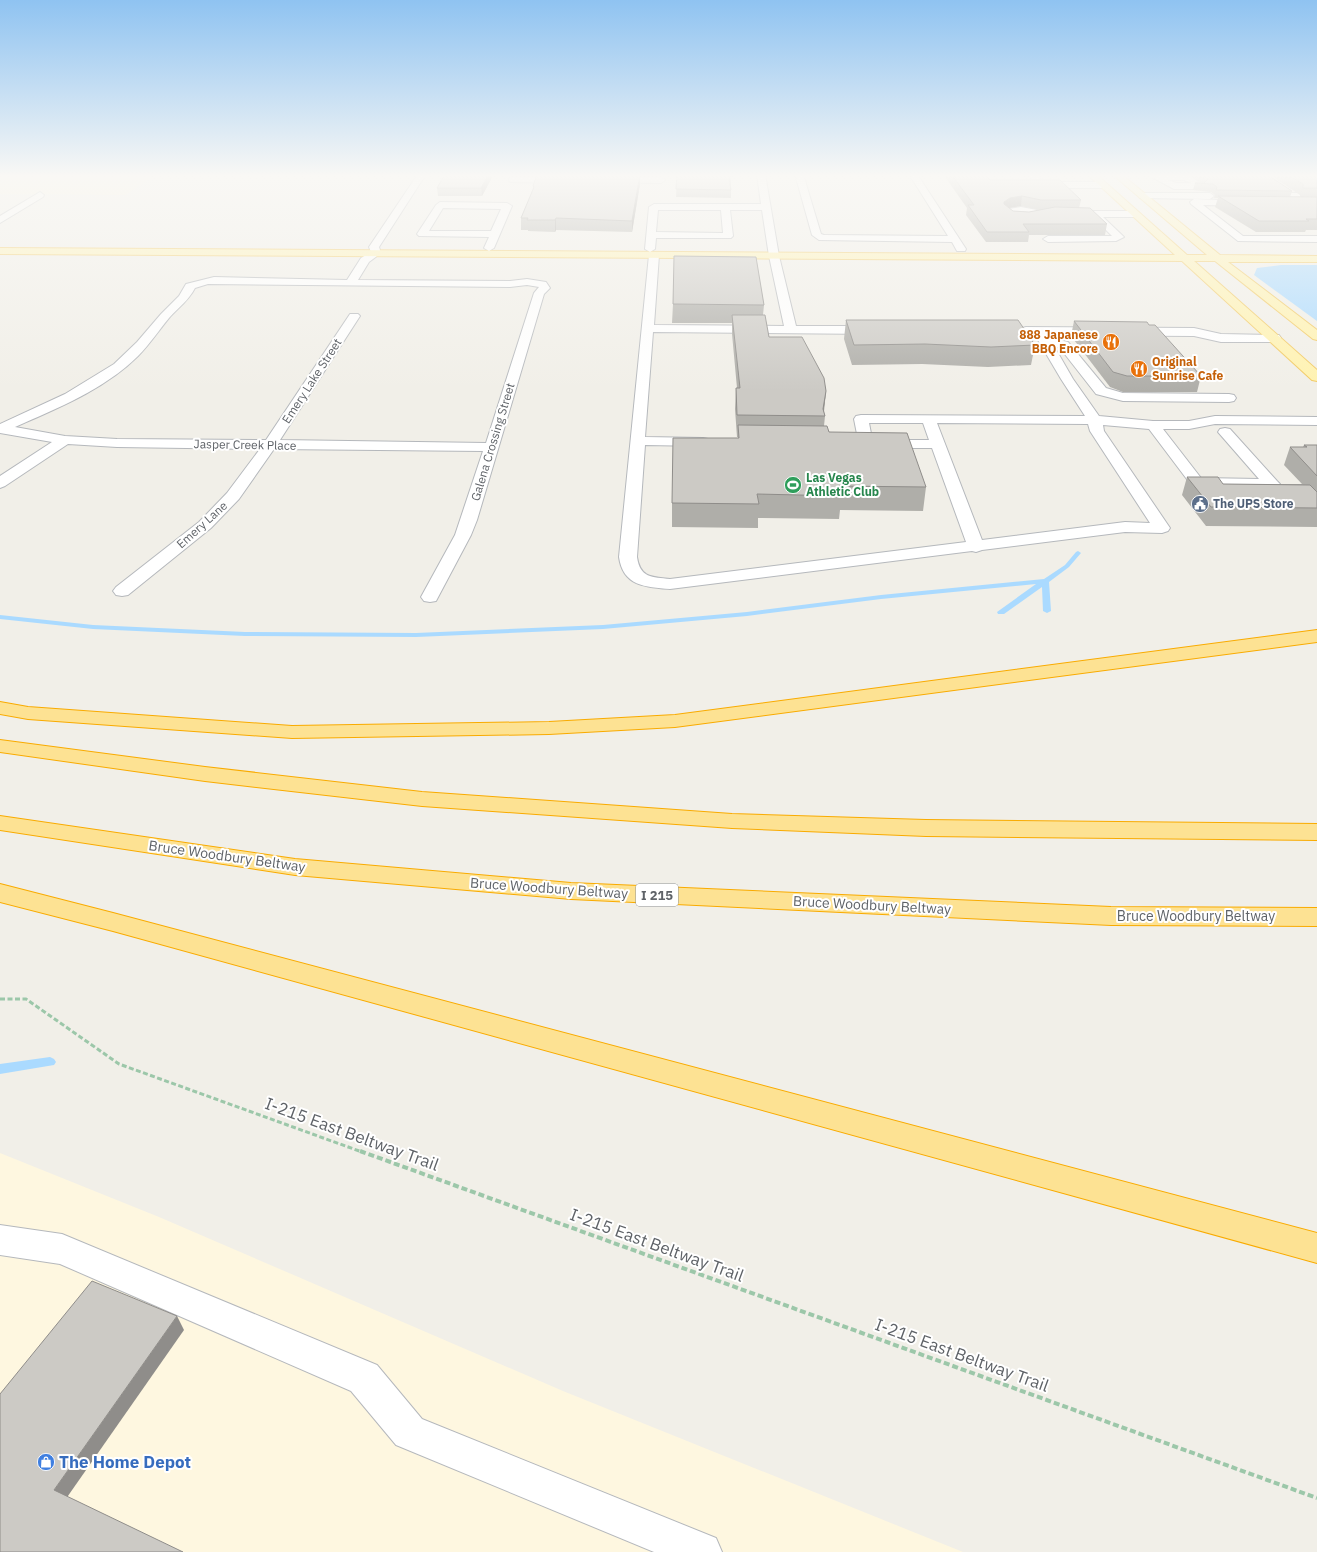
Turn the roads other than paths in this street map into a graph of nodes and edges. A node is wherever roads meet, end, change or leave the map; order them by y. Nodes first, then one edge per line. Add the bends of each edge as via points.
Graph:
1 (152, 246) edge
2 (377, 246) edge
3 (652, 246) edge
4 (773, 246) edge
5 (959, 246) edge
6 (1057, 246) edge
7 (1171, 246) edge
8 (1203, 246) edge
9 (488, 248) joint
10 (375, 250) junction
11 (0, 251) edge
12 (962, 251) junction
13 (1062, 251) junction
14 (652, 252) junction
15 (1317, 252) edge
16 (774, 253) junction
17 (1181, 255) junction
18 (1214, 256) junction
19 (1317, 260) edge
20 (381, 265) dead end
21 (350, 283) junction
22 (354, 316) dead end
23 (647, 328) junction
24 (791, 329) junction
25 (891, 330) edge
26 (1016, 330) edge
27 (1042, 335) junction
28 (1317, 336) edge
29 (1275, 338) junction
30 (1304, 365) junction
31 (1317, 373) edge
32 (1317, 377) edge
33 (1229, 398) dead end
34 (928, 419) junction
35 (1096, 420) junction
36 (1317, 421) edge
37 (1153, 425) junction
38 (1189, 425) junction
39 (0, 429) edge
40 (1225, 432) junction
41 (1317, 432) edge
42 (65, 440) junction
43 (638, 441) junction
44 (713, 442) edge
45 (836, 443) edge
46 (866, 444) junction
47 (937, 444) junction
48 (269, 446) junction
49 (492, 447) junction
50 (0, 483) edge
51 (976, 546) junction
52 (122, 591) dead end
53 (430, 597) dead end
54 (1317, 636) edge
55 (0, 708) edge
56 (0, 746) edge
57 (0, 823) edge
58 (1317, 832) edge
59 (0, 893) edge
60 (1317, 917) edge
61 (0, 1240) edge
62 (1317, 1248) edge
63 (702, 1552) edge

1 - 10 main road
2 - 10 street
3 - 14 street
4 - 16 street
5 - 12 street
6 - 13 street
7 - 17 main road
8 - 18 main road
9 - 10 main road
9 - 14 main road
10 - 11 main road
10 - 14 main road
10 - 20 street via 384,260
10 - 21 street
12 - 13 main road
12 - 16 main road
13 - 17 main road
14 - 16 main road
14 - 23 street
15 - 18 main road
16 - 17 main road
16 - 24 street
17 - 18 main road
17 - 29 main road
18 - 19 main road
18 - 28 main road
21 - 39 street via 219,280 199,282 190,286 188,293 164,316 147,340 114,370 84,390
21 - 49 street, Galena Crossing Street via 372,279 542,284 545,288 539,293
22 - 48 street, Emery Lake Street
23 - 24 street
23 - 43 street
24 - 25 street
26 - 27 street
27 - 29 street via 1194,332 1221,338
27 - 33 street via 1064,345 1096,386 1108,394 1123,397
27 - 35 street via 1068,380
29 - 30 main road
30 - 31 main road
30 - 32 main road
34 - 35 street
34 - 46 street via 861,419
34 - 47 street
35 - 37 street
35 - 51 street via 1097,431 1162,528 1125,527
36 - 38 street via 1215,420
37 - 38 street
37 - 40 street via 1197,483 1272,484
38 - 40 street
39 - 42 street, Jasper Creek Place
40 - 41 street
42 - 48 street, Jasper Creek Place
42 - 50 street
43 - 44 street
43 - 51 street via 628,568 634,576 651,582 670,584
45 - 46 street
46 - 47 street
47 - 51 street
48 - 49 street, Jasper Creek Place
48 - 52 street, Emery Lane via 233,496 205,525
49 - 53 street, Galena Crossing Street via 465,530
54 - 55 highway via 675,721 549,728 292,732 28,713
56 - 58 highway via 205,774 422,799 724,820 926,828
57 - 60 highway, Bruce Woodbury Beltway / I 215 via 295,867 571,891 1111,916
59 - 62 highway
61 - 63 street via 62,1249 364,1378 409,1432

